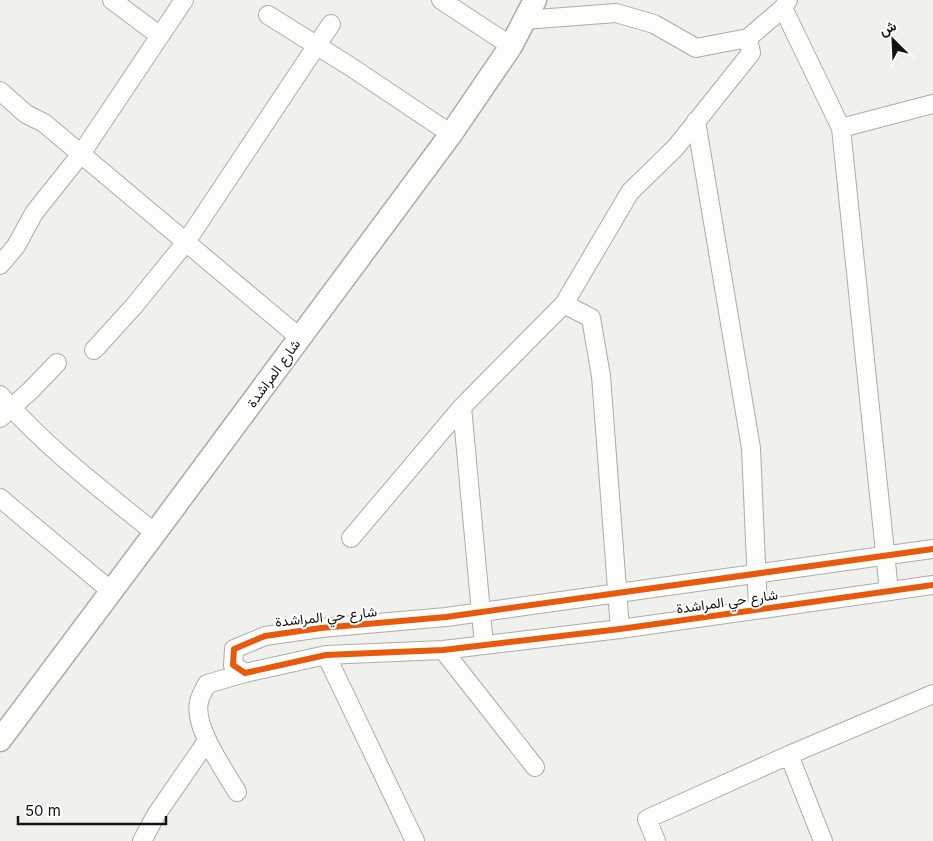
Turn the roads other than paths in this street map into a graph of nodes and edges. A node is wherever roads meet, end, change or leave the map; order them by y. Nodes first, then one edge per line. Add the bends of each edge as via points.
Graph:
1 (112, 0) edge
2 (184, 0) edge
3 (441, 0) edge
4 (535, 0) edge
5 (786, 4) edge
6 (268, 15) dead end
7 (524, 20) junction
8 (331, 24) dead end
9 (160, 36) junction
10 (748, 38) junction
11 (317, 46) junction
12 (511, 46) junction
13 (0, 91) edge
14 (933, 104) edge
15 (696, 121) junction
16 (841, 128) junction
17 (451, 134) junction
18 (81, 154) junction
19 (186, 242) junction
20 (0, 265) edge
21 (564, 304) junction
22 (299, 337) junction
23 (94, 350) dead end
24 (57, 363) dead end
25 (0, 394) edge
26 (462, 407) junction
27 (6, 413) edge
28 (0, 498) edge
29 (155, 533) junction
30 (351, 538) dead end
31 (933, 549) edge
32 (885, 556) junction
33 (757, 574) junction
34 (933, 585) edge
35 (111, 591) junction
36 (889, 591) junction
37 (618, 593) junction
38 (758, 609) junction
39 (481, 612) junction
40 (620, 629) junction
41 (484, 645) junction
42 (442, 650) junction
43 (326, 655) junction
44 (245, 673) junction
45 (933, 694) edge
46 (0, 740) edge
47 (207, 741) junction
48 (789, 755) junction
49 (535, 767) dead end
50 (237, 792) dead end
51 (415, 840) edge
52 (142, 841) edge
53 (656, 841) edge
54 (823, 841) edge

1 - 9 street
2 - 9 street
3 - 12 street
4 - 7 street, شارع المراشدة
5 - 10 street
5 - 16 street
6 - 11 street
7 - 10 street via 616,13 654,24 696,48
7 - 12 street, شارع المراشدة
8 - 11 street
9 - 18 street
10 - 15 street via 751,53
11 - 17 street
11 - 19 street
12 - 17 street, شارع المراشدة
13 - 18 street
14 - 16 street
15 - 21 street via 676,147 630,192
15 - 33 street via 751,448
16 - 32 street
17 - 22 street, شارع المراشدة
18 - 19 street
18 - 20 street via 34,213 16,246
19 - 22 street
19 - 23 street
21 - 26 street
21 - 37 street via 591,318 601,376
22 - 29 street, شارع المراشدة
24 - 27 street
25 - 27 street
26 - 30 street
26 - 39 street
27 - 29 street
28 - 35 street
29 - 35 street, شارع المراشدة
31 - 32 street, شارع حي المراشدة
32 - 33 street, شارع حي المراشدة
32 - 36 street
33 - 37 street, شارع حي المراشدة
33 - 38 street
34 - 36 street, شارع حي المراشدة
35 - 46 street, شارع المراشدة
36 - 38 street, شارع حي المراشدة
37 - 39 street, شارع حي المراشدة
37 - 40 street
38 - 40 street, شارع حي المراشدة
39 - 41 street
39 - 44 street, شارع حي المراشدة via 265,636 234,649 233,665
40 - 41 street, شارع حي المراشدة
41 - 42 street, شارع حي المراشدة
42 - 43 street, شارع حي المراشدة
42 - 49 street
43 - 44 street, شارع حي المراشدة
43 - 51 street
44 - 47 street via 207,684 198,703 200,724
45 - 48 street
47 - 50 street
47 - 52 street
48 - 53 street via 648,819
48 - 54 street

